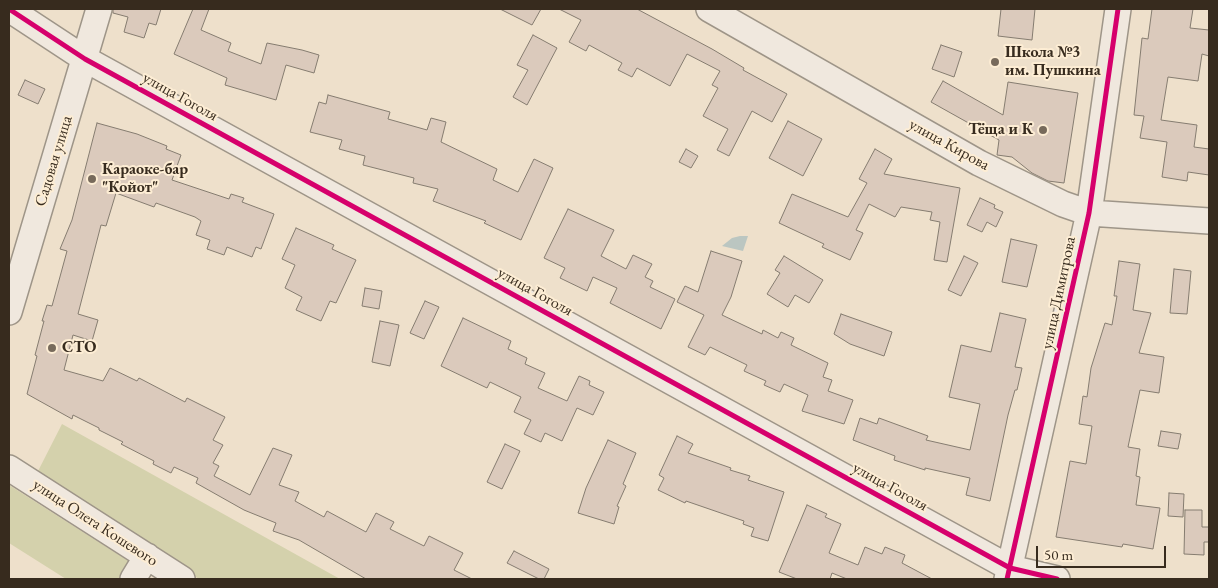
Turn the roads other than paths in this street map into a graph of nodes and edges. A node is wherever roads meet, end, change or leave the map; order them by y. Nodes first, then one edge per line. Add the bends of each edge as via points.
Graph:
1 (9, 9) edge
2 (99, 9) edge
3 (709, 9) edge
4 (1118, 9) edge
5 (85, 59) junction
6 (1089, 213) junction
7 (1209, 220) edge
8 (9, 312) edge
9 (9, 468) edge
10 (146, 556) junction
11 (1009, 573) edge
12 (133, 579) edge
13 (182, 579) edge
14 (1057, 579) edge

1 - 5 street, улица Гоголя
2 - 5 street, Садовая улица
3 - 6 street, улица Кирова via 980,163 1063,204
4 - 6 street, улица Димитрова
5 - 8 street, Садовая улица
5 - 11 street, улица Гоголя
6 - 7 street, улица Кирова
6 - 11 street, улица Димитрова
9 - 10 street, улица Олега Кошевого
10 - 12 street
10 - 13 street, улица Олега Кошевого
11 - 14 street, улица Гоголя

